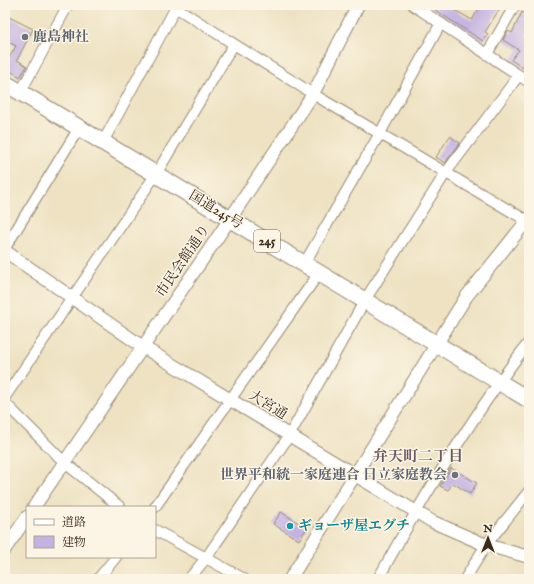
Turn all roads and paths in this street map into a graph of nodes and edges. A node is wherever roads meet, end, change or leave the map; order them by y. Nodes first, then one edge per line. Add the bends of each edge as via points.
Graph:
1 (68, 5) edge
2 (413, 5) edge
3 (515, 5) edge
4 (174, 6) edge
5 (354, 7) edge
6 (440, 23) junction
7 (234, 44) junction
8 (487, 54) junction
9 (519, 75) junction
10 (529, 82) edge
11 (5, 83) edge
12 (20, 93) junction
13 (313, 94) junction
14 (79, 128) junction
15 (379, 135) junction
16 (103, 142) junction
17 (156, 174) junction
18 (445, 174) junction
19 (230, 219) junction
20 (528, 220) edge
21 (5, 248) edge
22 (5, 251) edge
23 (304, 264) junction
24 (319, 273) junction
25 (73, 299) junction
26 (365, 300) junction
27 (529, 342) edge
28 (437, 344) junction
29 (143, 347) junction
30 (498, 381) junction
31 (5, 397) edge
32 (230, 399) junction
33 (529, 400) edge
34 (5, 403) edge
35 (289, 436) junction
36 (64, 462) junction
37 (356, 476) junction
38 (529, 491) edge
39 (35, 506) edge
40 (119, 506) edge
41 (156, 506) edge
42 (415, 512) junction
43 (26, 518) edge
44 (156, 531) edge
45 (486, 545) junction
46 (5, 549) edge
47 (529, 557) edge
48 (115, 558) edge
49 (206, 558) junction
50 (98, 579) edge
51 (189, 579) edge
52 (244, 579) edge
53 (290, 579) edge
54 (378, 579) edge
55 (465, 579) edge

1 - 12 street
2 - 6 street
3 - 8 street
4 - 7 street
4 - 16 street
5 - 13 street, 市民会館通り
6 - 8 street
6 - 15 street
7 - 13 street
7 - 17 street
8 - 9 street
9 - 10 street
9 - 18 street
11 - 12 highway, 国道245号 / 245
12 - 14 highway, 国道245号 / 245
13 - 15 street
13 - 19 street, 市民会館通り
14 - 16 highway, 国道245号 / 245
14 - 21 street
15 - 18 street
15 - 23 street
16 - 17 highway, 国道245号 / 245
17 - 19 highway, 国道245号 / 245
17 - 25 street
18 - 20 street
18 - 26 street
19 - 23 highway, 国道245号 / 245
19 - 29 street, 市民会館通り
20 - 28 street via 477,282
22 - 25 street, 大宮通
23 - 24 highway, 国道245号 / 245
24 - 26 highway, 国道245号 / 245
24 - 32 street
25 - 29 street, 大宮通
25 - 31 street
26 - 28 highway, 国道245号 / 245
26 - 35 street
27 - 30 street
28 - 30 highway, 国道245号 / 245
28 - 37 street
29 - 32 street, 大宮通
29 - 36 street, 市民会館通り
30 - 33 highway, 国道245号 / 245
30 - 42 street
32 - 35 street, 大宮通
32 - 41 street
34 - 36 street
35 - 37 street, 大宮通
35 - 49 street
36 - 39 street, 市民会館通り
36 - 40 street
37 - 42 street, 大宮通
37 - 53 street
38 - 45 street
42 - 45 street, 大宮通
42 - 54 street
43 - 46 street
44 - 49 street
45 - 47 street, 大宮通
45 - 55 street
48 - 50 street
49 - 51 street
49 - 52 street

